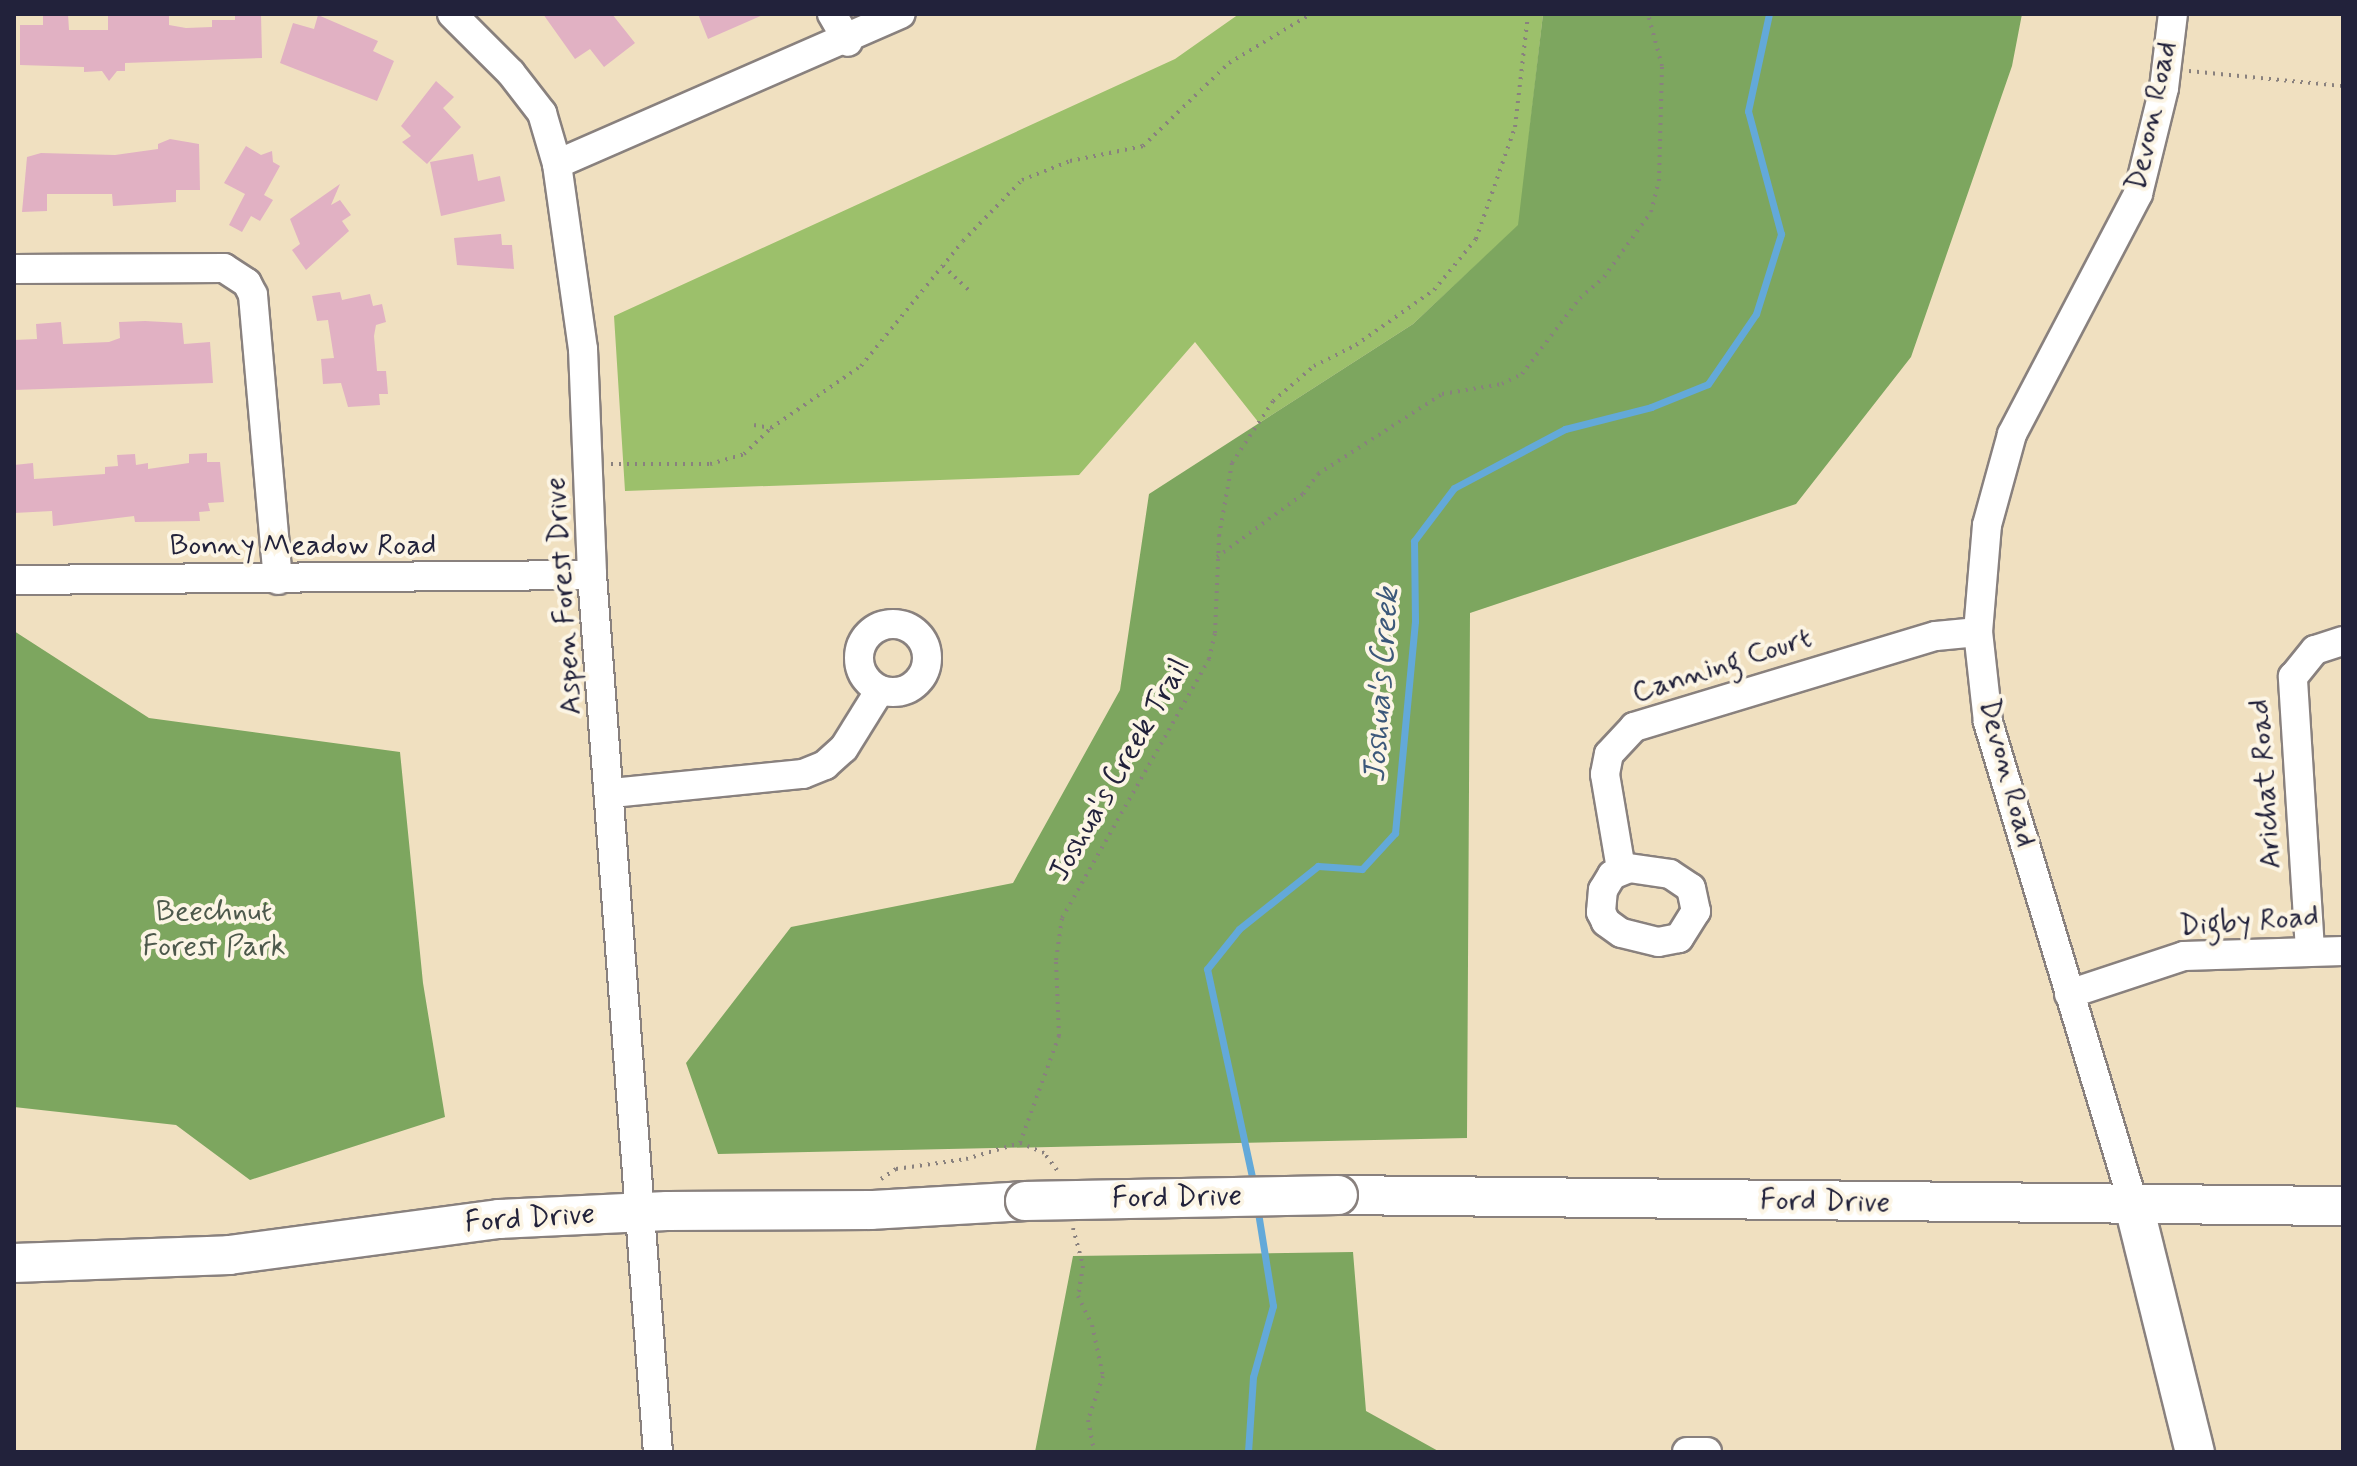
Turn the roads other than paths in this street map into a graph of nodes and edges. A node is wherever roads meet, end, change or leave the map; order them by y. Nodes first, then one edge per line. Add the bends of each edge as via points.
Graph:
1 (452, 14) edge
2 (832, 14) edge
3 (901, 14) edge
4 (2173, 14) edge
5 (848, 42) junction
6 (557, 164) junction
7 (14, 269) edge
8 (592, 575) junction
9 (14, 580) edge
10 (278, 580) junction
11 (1978, 632) junction
12 (2343, 641) edge
13 (880, 690) dead end
14 (612, 793) junction
15 (1621, 869) dead end
16 (2310, 950) junction
17 (2343, 951) edge
18 (2069, 994) junction
19 (2134, 1206) junction
20 (2343, 1206) edge
21 (638, 1212) junction
22 (14, 1263) edge
23 (658, 1452) edge
24 (1687, 1452) edge
25 (1707, 1452) edge
26 (2195, 1452) edge

1 - 6 street, Aspen Forest Drive via 542,113
2 - 5 street
3 - 5 street
4 - 11 street, Devon Road via 2138,194 2012,434 1987,525
5 - 6 street
6 - 8 street, Aspen Forest Drive via 583,349
7 - 10 street via 224,268 247,283 253,295
8 - 10 street, Bonny Meadow Road
8 - 14 street, Aspen Forest Drive
9 - 10 street, Bonny Meadow Road
11 - 15 street, Canning Court via 1936,636 1634,727 1609,754 1605,774
11 - 18 street, Devon Road via 1988,722
12 - 16 street, Arichat Road via 2315,650 2293,677
13 - 14 street via 844,748 825,765 803,774
14 - 21 street, Aspen Forest Drive
16 - 17 street, Digby Road
16 - 18 street, Digby Road via 2184,956
18 - 19 street, Devon Road
19 - 20 main road, Ford Drive
19 - 21 main road, Ford Drive, bridge via 1338,1195
19 - 26 main road, Devon Road
21 - 22 main road, Ford Drive via 357,1234 229,1255
21 - 23 street, Aspen Forest Drive
24 - 25 street

